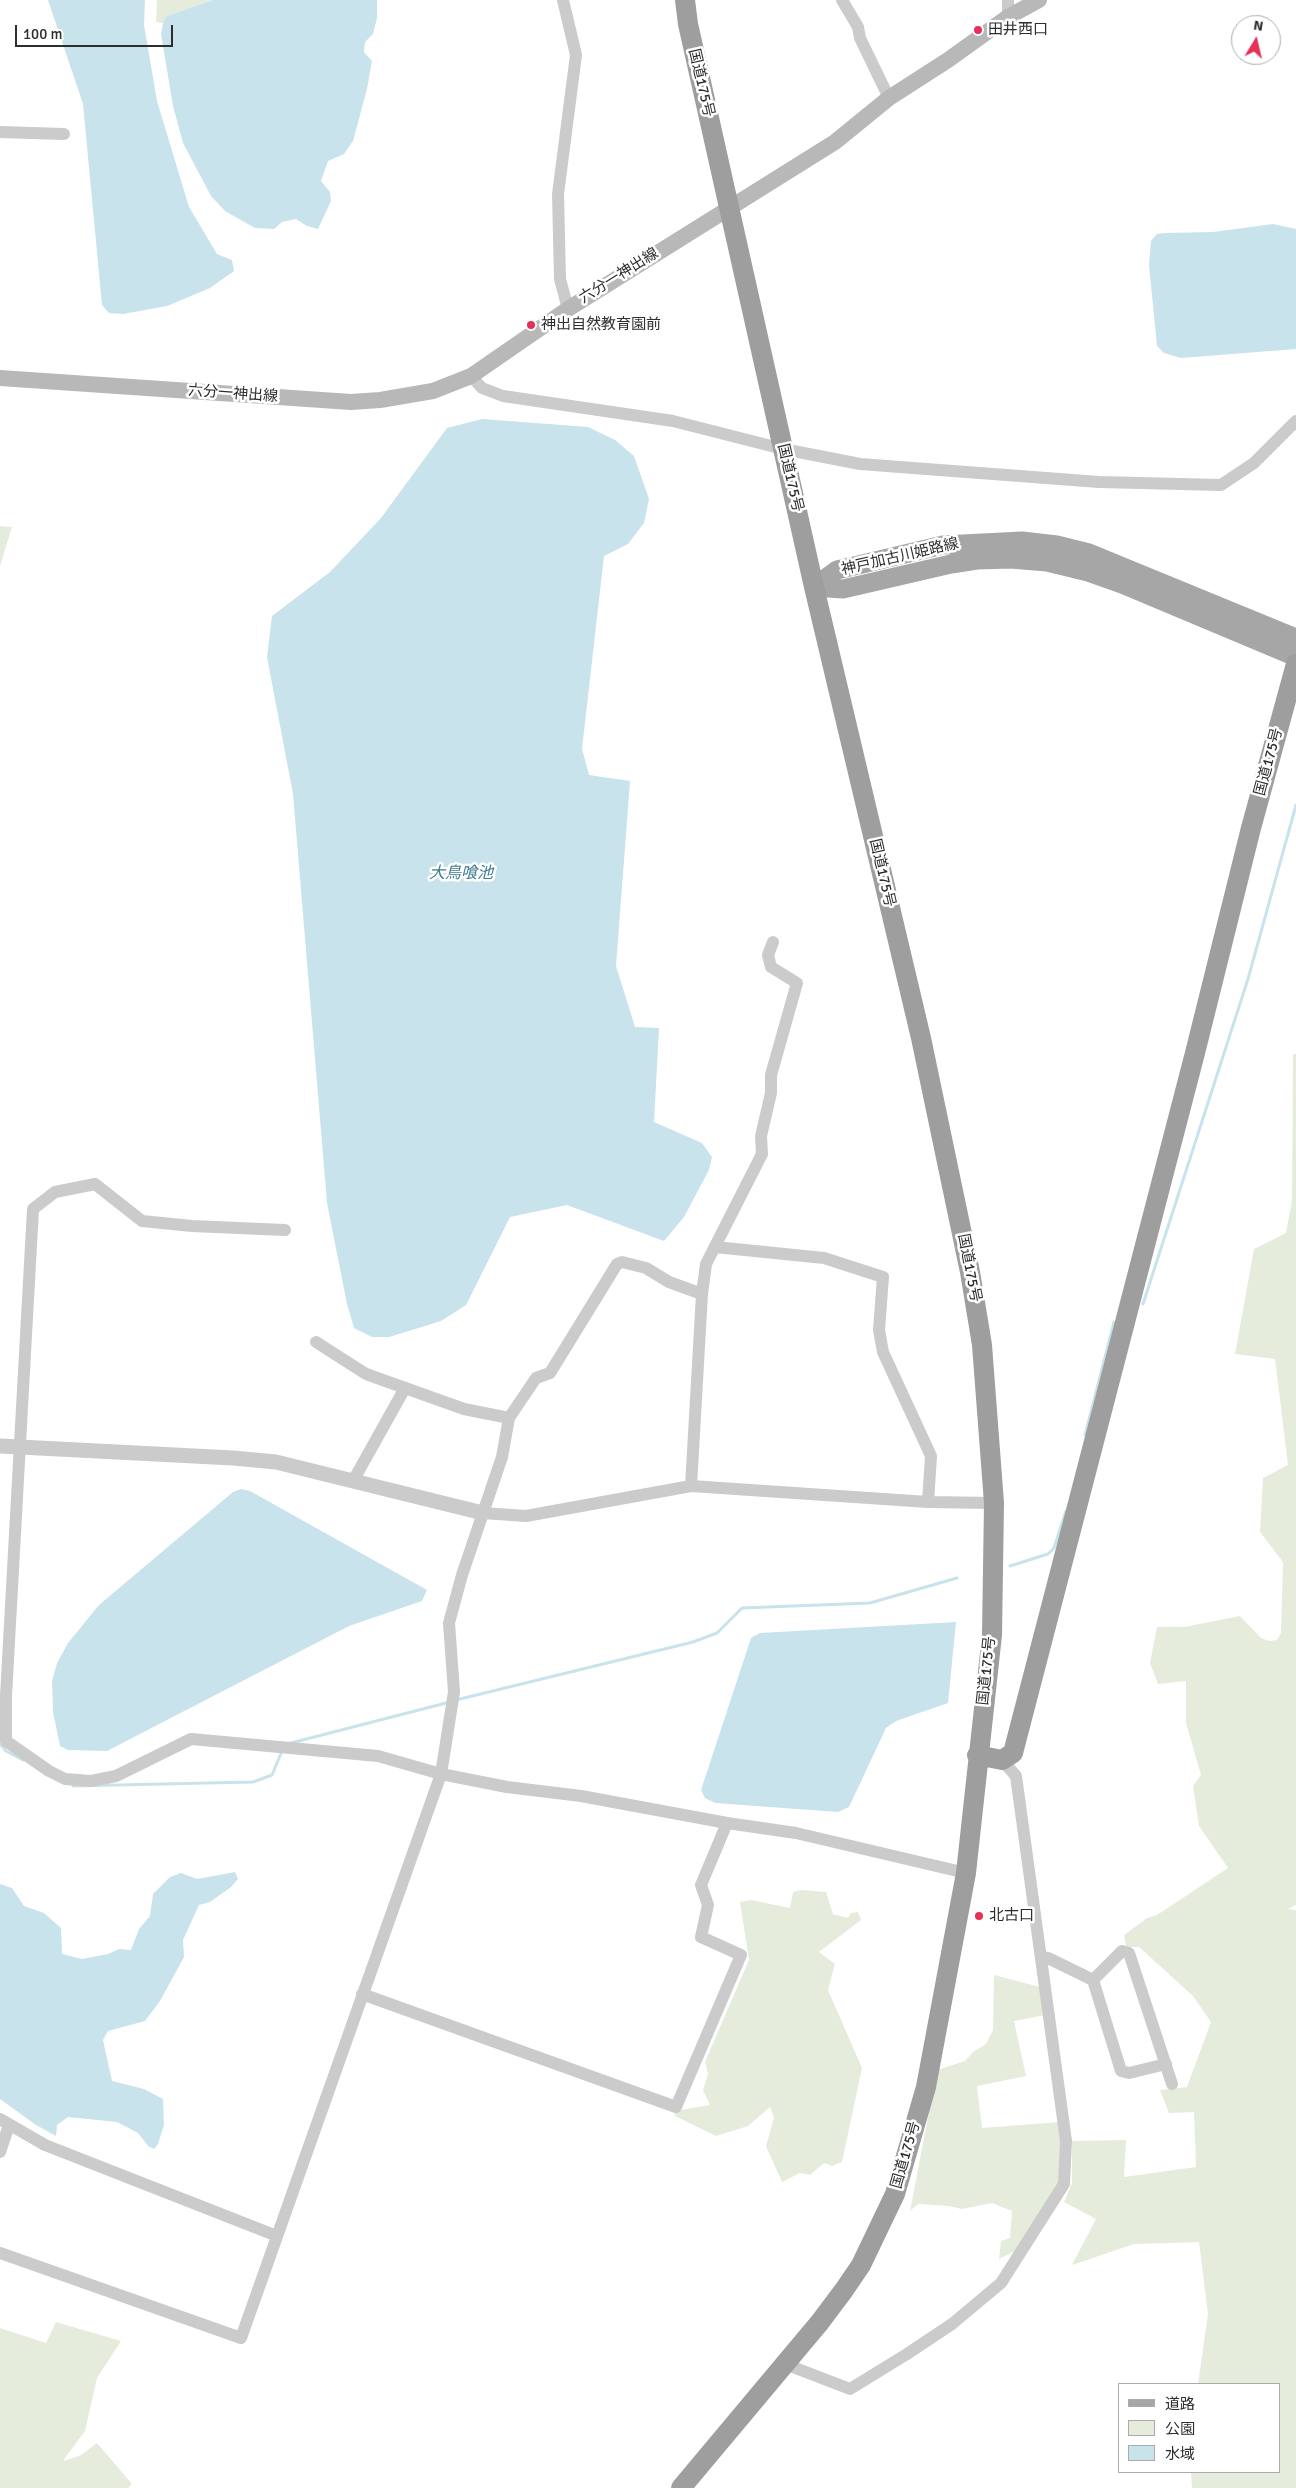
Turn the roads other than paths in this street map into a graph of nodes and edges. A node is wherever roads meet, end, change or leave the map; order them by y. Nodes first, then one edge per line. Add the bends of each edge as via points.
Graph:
1 (562, 0) edge
2 (685, 0) edge
3 (842, 0) edge
4 (1008, 0) edge
5 (1040, 0) edge
6 (1008, 17) junction
7 (889, 98) junction
8 (0, 132) edge
9 (64, 134) dead end
10 (729, 206) junction
11 (568, 309) junction
12 (471, 376) junction
13 (0, 378) edge
14 (1296, 421) edge
15 (783, 449) junction
16 (814, 587) junction
17 (1296, 638) edge
18 (1296, 657) edge
19 (1296, 664) edge
20 (772, 942) dead end
21 (285, 1230) dead end
22 (715, 1247) junction
23 (702, 1294) junction
24 (316, 1342) dead end
25 (405, 1388) junction
26 (510, 1418) junction
27 (0, 1446) edge
28 (21, 1448) junction
29 (353, 1481) junction
30 (691, 1486) junction
31 (928, 1502) junction
32 (994, 1503) junction
33 (483, 1513) junction
34 (3, 1696) edge
35 (3, 1742) edge
36 (977, 1755) junction
37 (1002, 1760) junction
38 (441, 1774) junction
39 (727, 1823) junction
40 (966, 1873) junction
41 (1041, 1957) junction
42 (1093, 1980) junction
43 (362, 1994) junction
44 (1166, 2064) junction
45 (1172, 2084) dead end
46 (5, 2122) edge
47 (0, 2152) edge
48 (278, 2236) junction
49 (0, 2253) edge
50 (785, 2364) junction
51 (681, 2488) edge

1 - 11 street via 576,55 558,194 560,279
2 - 10 highway, 国道175号
3 - 7 street via 858,27 860,38
4 - 6 street
5 - 6 main road, 六分一神出線
6 - 7 main road, 六分一神出線
7 - 10 main road, 六分一神出線 via 835,142
8 - 9 street
10 - 11 main road, 六分一神出線
10 - 15 highway, 国道175号
11 - 12 main road, 六分一神出線
12 - 13 main road, 六分一神出線 via 433,391 406,397 351,402
12 - 15 street via 482,388 503,396 673,421
14 - 15 street via 1254,463 1221,485 1099,482 860,464
15 - 16 highway, 国道175号
16 - 17 main road, 神戸加古川姫路線 via 837,570 943,545 1022,541 1057,545 1108,559
16 - 18 main road, 神戸加古川姫路線 via 843,589 977,560 1047,562 1122,584
16 - 32 highway, 国道175号 via 919,1029 970,1272 982,1345
19 - 37 highway, 国道175号 via 1013,1753
20 - 22 street via 768,955 771,967 797,983 771,1075 761,1136 762,1154
21 - 28 street via 142,1221 95,1184 55,1192 33,1209
22 - 23 street via 706,1264
22 - 31 street via 824,1258 884,1277 879,1330 883,1352 931,1456
23 - 26 street via 669,1282 646,1268 622,1262 617,1264 550,1373 536,1378
23 - 30 street
24 - 25 street via 366,1374
25 - 26 street via 464,1409
25 - 29 street
26 - 33 street via 502,1457
27 - 28 street
28 - 29 street via 276,1462
28 - 34 street
29 - 33 street
30 - 31 street
30 - 33 street via 526,1516
31 - 32 street
32 - 36 highway, 国道175号 via 992,1635
33 - 38 street via 449,1623 454,1692
34 - 35 street
35 - 38 street via 65,1779 91,1781 116,1776 192,1739 378,1756
36 - 37 highway
36 - 40 highway, 国道175号
37 - 41 street via 1016,1776
38 - 39 street
38 - 43 street
39 - 40 street via 796,1833
39 - 43 street via 701,1885 708,1905 701,1937 741,1955 676,2108
40 - 50 highway, 国道175号 via 926,2087 896,2194 861,2265
41 - 42 street
41 - 50 street via 1066,2141 1064,2184 1057,2198 1001,2283 952,2324 850,2389
42 - 44 street via 1121,2071 1129,2073
42 - 44 street via 1122,1951 1129,1953
43 - 48 street
44 - 45 street
46 - 47 street
46 - 48 street via 45,2145
48 - 49 street via 241,2338
50 - 51 highway, 国道175号

